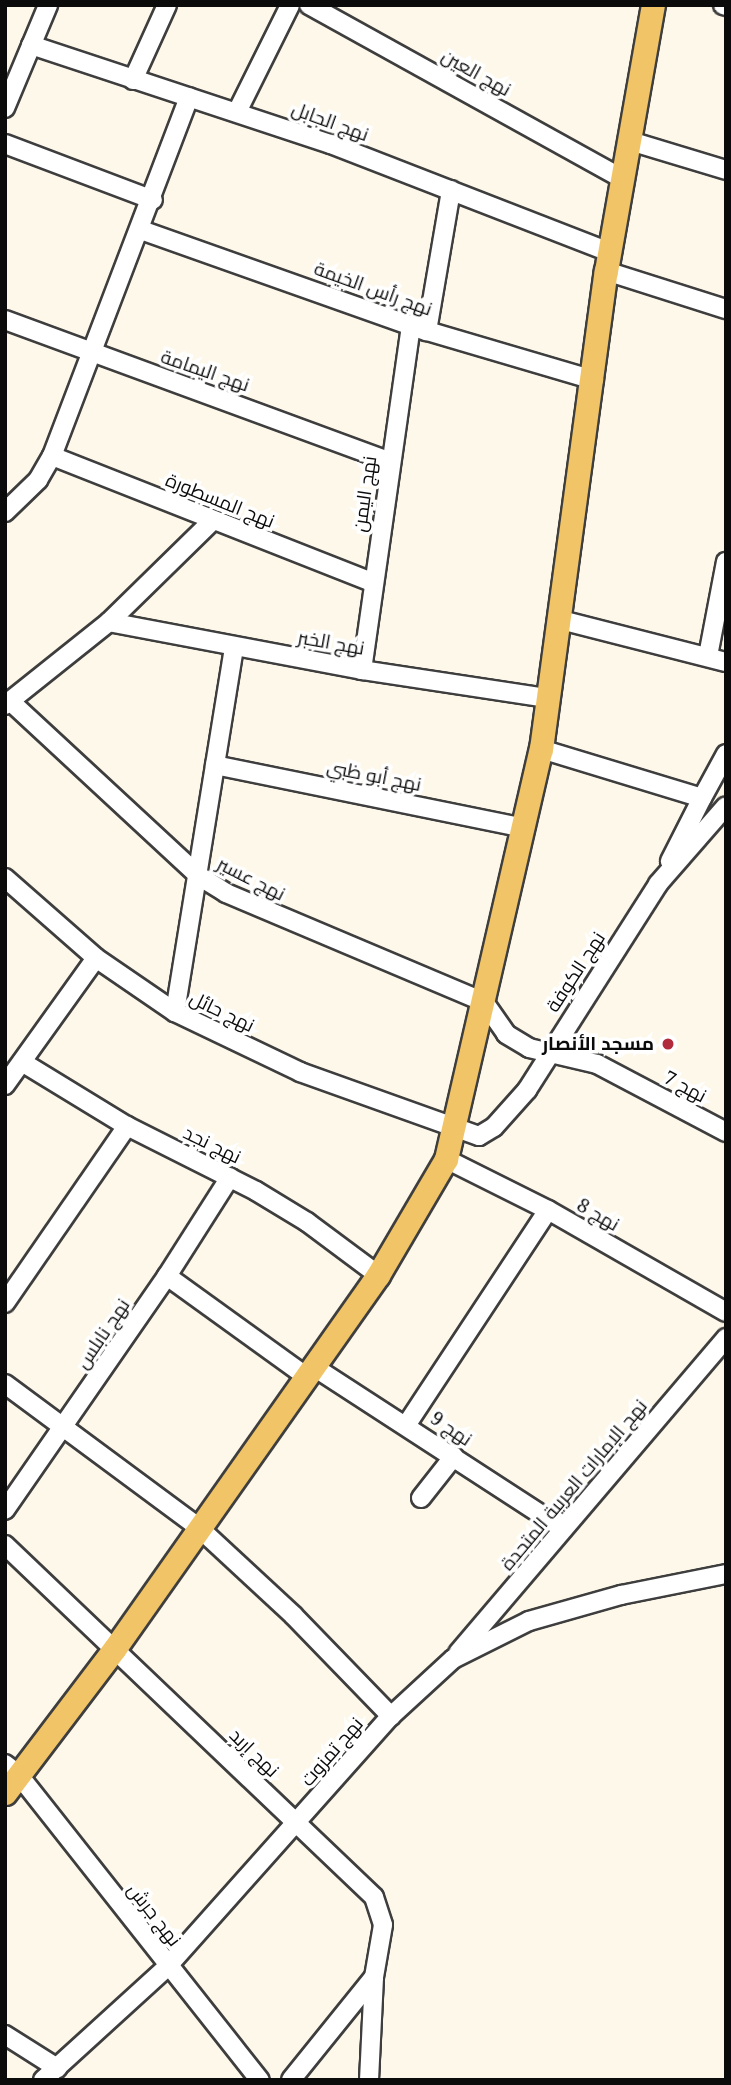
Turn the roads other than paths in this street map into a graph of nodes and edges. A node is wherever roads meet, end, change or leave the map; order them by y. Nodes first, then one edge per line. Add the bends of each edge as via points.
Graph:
1 (48, 5) edge
2 (167, 5) edge
3 (290, 5) edge
4 (309, 5) edge
5 (653, 5) edge
6 (31, 45) junction
7 (133, 80) junction
8 (189, 97) junction
9 (5, 108) edge
10 (237, 112) junction
11 (630, 141) junction
12 (5, 144) edge
13 (726, 170) edge
14 (621, 178) junction
15 (451, 190) junction
16 (153, 200) junction
17 (141, 230) junction
18 (608, 262) junction
19 (726, 309) edge
20 (5, 320) edge
21 (419, 328) junction
22 (92, 354) junction
23 (594, 380) junction
24 (52, 456) junction
25 (391, 462) junction
26 (5, 512) edge
27 (212, 521) junction
28 (726, 562) edge
29 (374, 583) junction
30 (557, 620) junction
31 (109, 622) junction
32 (234, 646) junction
33 (708, 656) junction
34 (726, 662) edge
35 (362, 670) junction
36 (547, 698) junction
37 (8, 703) edge
38 (541, 749) junction
39 (726, 754) edge
40 (215, 765) junction
41 (702, 798) junction
42 (723, 814) edge
43 (524, 828) junction
44 (199, 876) junction
45 (5, 878) edge
46 (658, 884) junction
47 (96, 958) junction
48 (484, 1002) junction
49 (174, 1012) junction
50 (550, 1050) junction
51 (22, 1062) junction
52 (5, 1086) edge
53 (127, 1126) junction
54 (452, 1129) junction
55 (726, 1132) edge
56 (446, 1160) junction
57 (230, 1177) junction
58 (548, 1210) junction
59 (378, 1275) junction
60 (167, 1276) junction
61 (5, 1303) edge
62 (726, 1312) edge
63 (726, 1338) edge
64 (310, 1372) junction
65 (5, 1384) edge
66 (407, 1424) junction
67 (63, 1431) junction
68 (454, 1456) junction
69 (421, 1498) dead end
70 (5, 1510) edge
71 (197, 1526) junction
72 (563, 1529) junction
73 (5, 1545) edge
74 (726, 1574) edge
75 (115, 1648) junction
76 (453, 1658) junction
77 (391, 1716) junction
78 (12, 1769) edge
79 (5, 1793) edge
80 (297, 1824) junction
81 (167, 1967) junction
82 (374, 1977) junction
83 (5, 2035) edge
84 (50, 2074) edge
85 (260, 2080) edge
86 (291, 2080) edge
87 (369, 2080) edge

1 - 6 street
2 - 7 street
3 - 10 street
4 - 14 street, نهج العين
5 - 11 main road
6 - 7 street, نهج الجابل
6 - 9 street
7 - 8 street, نهج الجابل
8 - 10 street, نهج الجابل
8 - 16 street
10 - 15 street, نهج الجابل
11 - 13 street
11 - 14 main road
12 - 16 street
14 - 18 main road
15 - 18 street, نهج الجابل
15 - 21 street, نهج اليمن
16 - 17 street
17 - 21 street, نهج رأس الخيمة
17 - 22 street
18 - 19 street, نهج الجابل
18 - 23 main road
20 - 22 street, نهج اليمامة
21 - 23 street, نهج رأس الخيمة
21 - 25 street, نهج اليمن
22 - 24 street
22 - 25 street, نهج اليمامة
23 - 30 main road
24 - 26 street via 38,480
24 - 27 street, نهج المسطورة
25 - 29 street, نهج اليمن
27 - 29 street, نهج المسطورة
27 - 31 street
28 - 33 street
29 - 35 street, نهج اليمن
30 - 33 street
30 - 36 main road
31 - 32 street, نهج الخبر
31 - 37 street
32 - 35 street, نهج الخبر
32 - 40 street
33 - 34 street
35 - 36 street, نهج الخبر
36 - 38 main road
37 - 44 street, نهج عسير
38 - 41 street
38 - 43 main road
39 - 41 street
40 - 43 street, نهج أبو ظبي
40 - 44 street
41 - 46 street
42 - 46 street, نهج الكوفة
43 - 48 main road
44 - 48 street, نهج عسير via 267,912
44 - 49 street
45 - 47 street, نهج حائل
46 - 50 street, نهج الكوفة
47 - 49 street, نهج حائل
47 - 51 street
48 - 50 street, نهج 7 via 506,1034 529,1048
48 - 54 main road
49 - 54 street, نهج حائل via 300,1072
50 - 54 street, نهج الكوفة via 527,1090 494,1127 479,1136
50 - 55 street, نهج 7 via 597,1064
51 - 52 street
51 - 53 street, نهج نجد
53 - 57 street, نهج نجد
53 - 61 street
54 - 56 main road
56 - 58 street, نهج 8
56 - 59 main road
57 - 59 street, نهج نجد via 307,1222
57 - 60 street, نهج نابلس
58 - 62 street, نهج 8
58 - 66 street
59 - 64 main road
60 - 64 street, نهج 9
60 - 67 street, نهج نابلس
63 - 72 street, نهج الإمارات العربية المتحدة
64 - 66 street, نهج 9
64 - 71 main road
65 - 67 street
66 - 68 street, نهج 9
67 - 70 street, نهج نابلس
67 - 71 street
68 - 69 street
68 - 72 street, نهج 9
71 - 75 main road
71 - 77 street via 293,1615
72 - 76 street, نهج الإمارات العربية المتحدة
73 - 75 street, نهج إربد
74 - 76 street, نهج تمزوت via 621,1595 529,1621
75 - 78 main road
75 - 80 street, نهج إربد
76 - 77 street, نهج تمزوت
77 - 80 street, نهج تمزوت
78 - 79 main road
78 - 81 street, نهج جرش
80 - 81 street, نهج تمزوت
80 - 82 street, نهج إربد via 374,1897 383,1924
81 - 84 street, نهج تمزوت
81 - 85 street, نهج جرش
82 - 86 street
82 - 87 street
83 - 84 street

